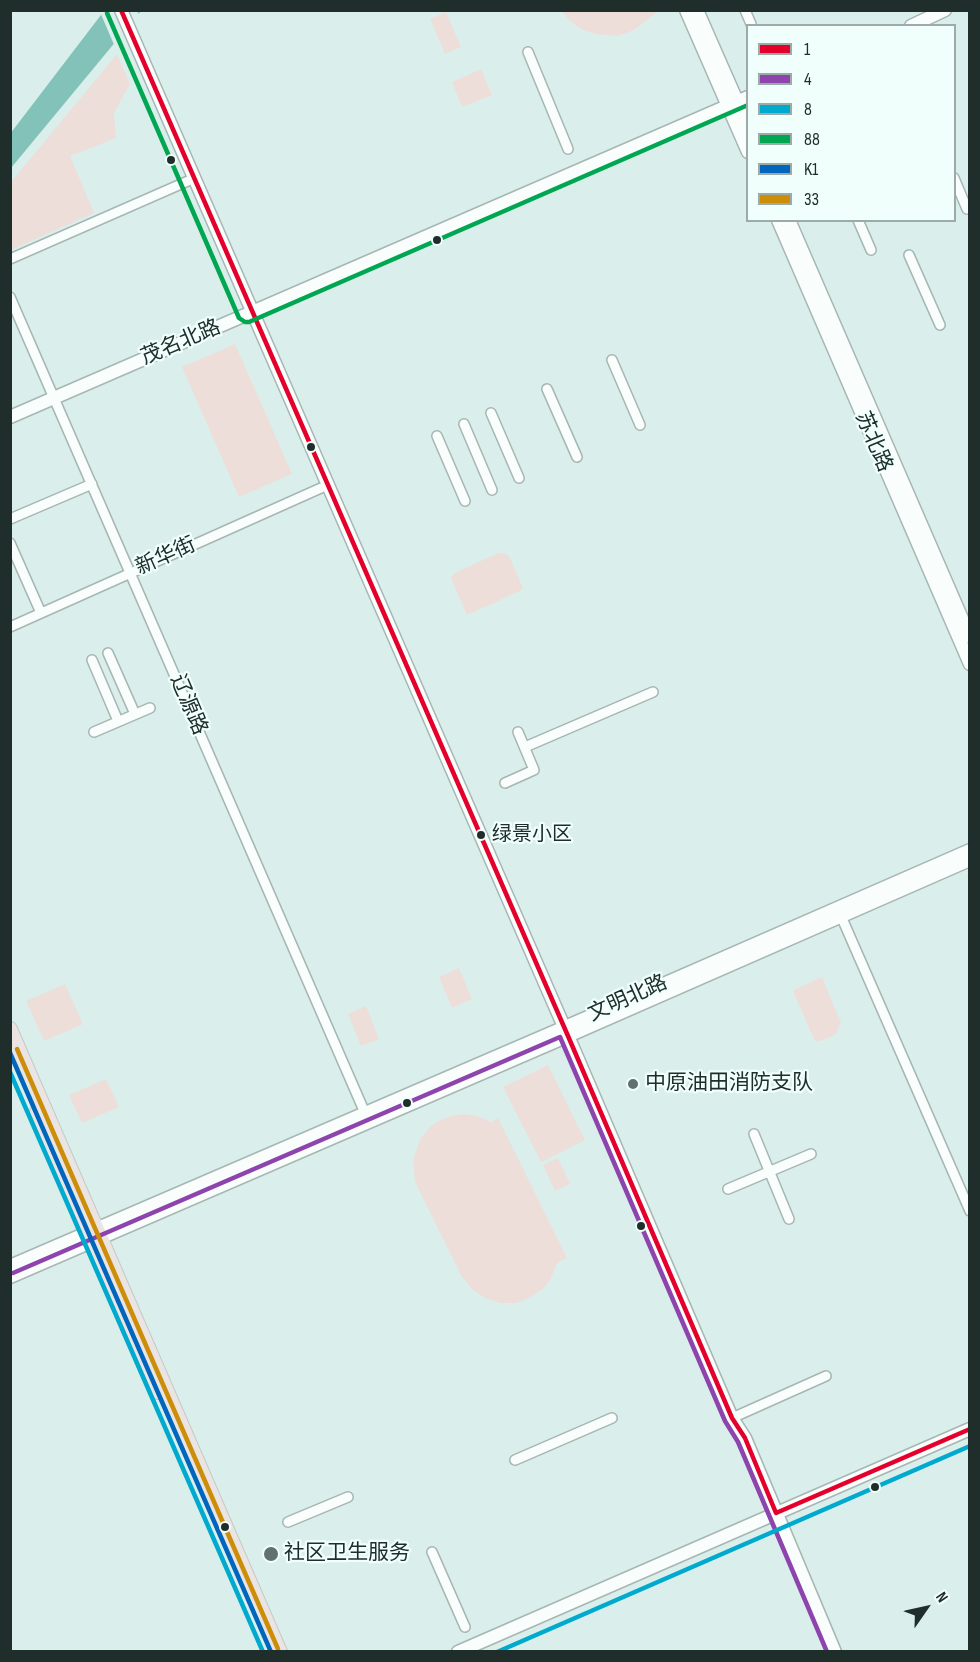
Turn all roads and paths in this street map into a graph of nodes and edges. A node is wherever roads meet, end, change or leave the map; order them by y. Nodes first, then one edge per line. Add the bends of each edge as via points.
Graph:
1 (114, 10) edge
2 (121, 10) edge
3 (686, 10) edge
4 (697, 10) edge
5 (745, 10) edge
6 (945, 10) edge
7 (751, 24) edge
8 (915, 24) edge
9 (129, 36) junction
10 (528, 52) dead end
11 (737, 101) edge
12 (746, 124) edge
13 (746, 147) edge
14 (568, 149) dead end
15 (188, 181) junction
16 (956, 183) edge
17 (967, 209) dead end
18 (779, 222) edge
19 (790, 222) edge
20 (859, 222) edge
21 (871, 250) dead end
22 (909, 255) dead end
23 (10, 258) edge
24 (10, 297) edge
25 (249, 313) junction
26 (940, 325) dead end
27 (612, 360) dead end
28 (548, 388) dead end
29 (54, 398) junction
30 (491, 413) dead end
31 (10, 417) edge
32 (464, 424) dead end
33 (640, 425) dead end
34 (437, 436) dead end
35 (577, 457) dead end
36 (519, 478) dead end
37 (92, 484) junction
38 (321, 488) junction
39 (492, 490) dead end
40 (465, 501) dead end
41 (10, 519) edge
42 (10, 543) edge
43 (130, 573) junction
44 (41, 613) junction
45 (10, 627) edge
46 (969, 637) edge
47 (108, 653) dead end
48 (92, 660) dead end
49 (969, 664) edge
50 (653, 692) dead end
51 (150, 708) dead end
52 (135, 714) junction
53 (118, 722) junction
54 (94, 732) dead end
55 (518, 732) dead end
56 (525, 747) junction
57 (505, 783) dead end
58 (969, 850) edge
59 (969, 860) edge
60 (841, 916) junction
61 (10, 1029) edge
62 (562, 1033) junction
63 (10, 1052) edge
64 (365, 1113) junction
65 (754, 1134) dead end
66 (811, 1154) dead end
67 (769, 1171) junction
68 (728, 1189) dead end
69 (969, 1211) edge
70 (789, 1219) dead end
71 (95, 1235) junction
72 (10, 1266) edge
73 (10, 1277) edge
74 (826, 1376) dead end
75 (612, 1418) dead end
76 (732, 1418) junction
77 (969, 1429) edge
78 (969, 1438) edge
79 (515, 1460) dead end
80 (348, 1497) dead end
81 (774, 1518) junction
82 (288, 1522) dead end
83 (432, 1552) dead end
84 (465, 1627) dead end
85 (271, 1652) edge
86 (280, 1652) edge
87 (458, 1652) edge
88 (477, 1652) edge
89 (826, 1652) edge
90 (835, 1652) edge

1 - 9 street
2 - 9 street
3 - 11 street
4 - 11 street
5 - 7 street
6 - 8 street
9 - 15 street
9 - 25 street
10 - 14 street
11 - 12 street
11 - 13 street
11 - 25 street, 茂名北路
15 - 23 street
15 - 25 street
16 - 17 street
18 - 49 street, 苏北路
19 - 46 street, 苏北路
20 - 21 street
22 - 26 street
24 - 29 street, 辽源路
25 - 29 street, 茂名北路
25 - 38 street
25 - 62 street
27 - 33 street
28 - 35 street
29 - 31 street, 茂名北路
29 - 37 street, 辽源路
30 - 36 street
32 - 39 street
34 - 40 street
37 - 41 street
37 - 43 street, 辽源路
38 - 43 street, 新华街
38 - 62 street
42 - 44 street
43 - 44 street, 新华街
43 - 64 street, 辽源路
44 - 45 street, 新华街
47 - 52 street
48 - 53 street
50 - 56 street
51 - 52 street
52 - 53 street
53 - 54 street
55 - 56 street
56 - 57 street via 534,770
58 - 62 street, 文明北路
59 - 60 street, 文明北路
60 - 62 street, 文明北路
60 - 69 street
61 - 71 main road
62 - 64 street, 文明北路
62 - 71 street, 文明北路
62 - 76 street
62 - 81 street via 722,1413
63 - 71 main road
64 - 71 street, 文明北路
65 - 67 street
66 - 67 street
67 - 68 street
67 - 70 street
71 - 72 street
71 - 73 street
71 - 85 main road
71 - 86 main road
74 - 76 street
75 - 79 street
76 - 81 street via 745,1438
77 - 81 street
78 - 81 street
80 - 82 street
81 - 87 street
81 - 88 street
81 - 89 street
81 - 90 street
83 - 84 street

